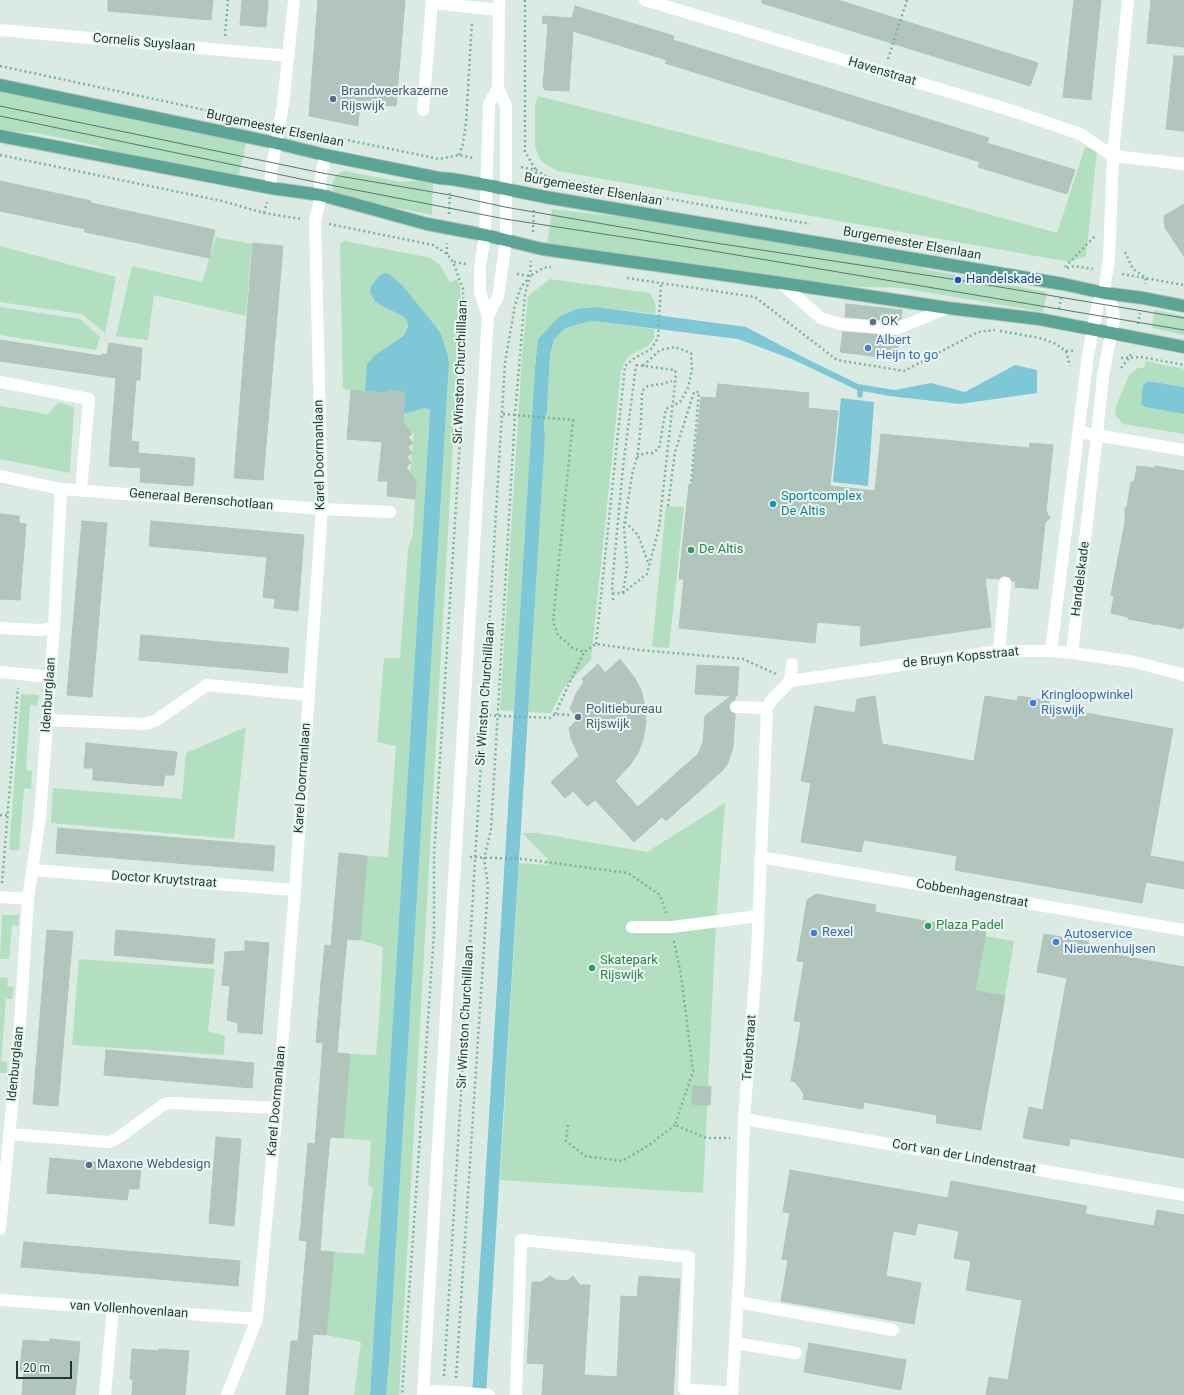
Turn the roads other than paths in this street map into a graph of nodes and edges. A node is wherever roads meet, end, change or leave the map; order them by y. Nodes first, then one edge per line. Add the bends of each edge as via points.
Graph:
1 (294, 0) edge
2 (645, 0) edge
3 (1128, 0) edge
4 (432, 1) edge
5 (499, 5) edge
6 (0, 30) edge
7 (289, 56) junction
8 (0, 85) edge
9 (498, 88) junction
10 (423, 110) dead end
11 (0, 136) edge
12 (276, 143) junction
13 (325, 155) junction
14 (1113, 156) junction
15 (1184, 164) edge
16 (486, 185) junction
17 (271, 188) junction
18 (505, 189) junction
19 (321, 195) junction
20 (485, 235) junction
21 (506, 240) junction
22 (782, 283) junction
23 (1104, 293) junction
24 (1184, 306) edge
25 (948, 308) junction
26 (488, 316) junction
27 (1092, 329) junction
28 (1112, 332) junction
29 (1184, 347) edge
30 (0, 382) edge
31 (1079, 432) junction
32 (1098, 435) junction
33 (1184, 450) edge
34 (0, 476) edge
35 (61, 489) junction
36 (81, 490) junction
37 (322, 509) junction
38 (390, 512) dead end
39 (1005, 584) dead end
40 (0, 628) edge
41 (54, 628) junction
42 (999, 651) junction
43 (1051, 651) junction
44 (1072, 653) junction
45 (792, 664) dead end
46 (0, 672) edge
47 (50, 676) junction
48 (1184, 676) edge
49 (790, 680) junction
50 (309, 695) junction
51 (768, 705) junction
52 (736, 707) dead end
53 (48, 720) junction
54 (760, 857) junction
55 (32, 870) junction
56 (295, 890) junction
57 (0, 897) edge
58 (28, 899) junction
59 (758, 916) junction
60 (632, 927) dead end
61 (1184, 930) edge
62 (277, 1108) junction
63 (744, 1119) junction
64 (9, 1134) junction
65 (1184, 1195) edge
66 (0, 1229) edge
67 (0, 1300) edge
68 (737, 1302) junction
69 (113, 1308) junction
70 (257, 1319) junction
71 (893, 1330) dead end
72 (735, 1343) junction
73 (796, 1353) dead end
74 (423, 1393) edge
75 (732, 1394) edge
76 (105, 1395) edge
77 (227, 1395) edge
78 (488, 1395) edge
79 (516, 1395) edge

1 - 7 street
2 - 14 street, Havenstraat via 1013,111 1080,134
3 - 14 street, Handelskade
4 - 5 street via 472,8
4 - 10 street
5 - 9 street, Sir Winston Churchilllaan
6 - 7 street, Cornelis Suyslaan
7 - 12 street
8 - 12 main road, Burgemeester Elsenlaan
9 - 16 street, Sir Winston Churchilllaan via 489,104
9 - 18 street, Sir Winston Churchilllaan via 506,106
11 - 17 main road
12 - 13 main road, Burgemeester Elsenlaan
12 - 17 street
13 - 16 main road, Burgemeester Elsenlaan
13 - 19 street, Karel Doormanlaan via 320,183
14 - 15 street
14 - 23 street, Handelskade via 1111,221
16 - 18 main road, Burgemeester Elsenlaan
16 - 20 street, Sir Winston Churchilllaan
17 - 19 main road
18 - 21 street, Sir Winston Churchilllaan
18 - 23 main road, Burgemeester Elsenlaan
19 - 20 main road via 427,224
19 - 37 street, Karel Doormanlaan via 315,221
20 - 21 main road
20 - 26 street, Sir Winston Churchilllaan via 480,267 480,292
21 - 22 main road via 532,247
21 - 26 street, Sir Winston Churchilllaan via 498,297
22 - 25 main road
22 - 25 street via 821,318 840,324 896,329
23 - 24 main road, Burgemeester Elsenlaan
23 - 27 street, Handelskade via 1098,304
23 - 28 street, Handelskade via 1112,306
25 - 27 main road via 1039,319
26 - 74 street, Sir Winston Churchilllaan
27 - 28 main road
27 - 31 street, Handelskade
28 - 29 main road
28 - 32 street, Handelskade via 1103,376
30 - 36 street via 90,399
31 - 32 street
31 - 43 street, Handelskade
32 - 33 street
32 - 44 street, Handelskade
34 - 35 street, Generaal Berenschotlaan
35 - 36 street, Generaal Berenschotlaan
35 - 41 street, Idenburglaan
36 - 37 street, Generaal Berenschotlaan
37 - 38 street, Generaal Berenschotlaan
37 - 50 street, Karel Doormanlaan
39 - 42 street
40 - 41 street
41 - 47 street, Idenburglaan
42 - 43 street, de Bruyn Kopsstraat
42 - 49 street, de Bruyn Kopsstraat
43 - 44 street, de Bruyn Kopsstraat
44 - 48 street, de Bruyn Kopsstraat via 1135,662
45 - 49 street
46 - 47 street
47 - 53 street, Idenburglaan
49 - 51 street
50 - 53 street via 207,685 155,721 144,724
50 - 56 street, Karel Doormanlaan
51 - 52 street
51 - 54 street, Treubstraat
53 - 55 street, Idenburglaan via 40,817
54 - 59 street, Treubstraat
54 - 61 street, Cobbenhagenstraat
55 - 56 street, Doctor Kruytstraat
55 - 58 street, Idenburglaan
56 - 62 street, Karel Doormanlaan
57 - 58 street
58 - 64 street, Idenburglaan via 20,1024
59 - 60 street via 672,927
59 - 63 street, Treubstraat
62 - 64 street via 169,1103 110,1142
62 - 70 street, Karel Doormanlaan
63 - 65 street, Cort van der Lindenstraat
63 - 68 street, Treubstraat
64 - 66 street, Idenburglaan
67 - 69 street, van Vollenhovenlaan
68 - 71 street
68 - 72 street, Treubstraat
69 - 70 street, van Vollenhovenlaan
69 - 76 street
70 - 77 street, Karel Doormanlaan
72 - 73 street
72 - 75 street, Treubstraat
74 - 78 street via 461,1392
75 - 79 street via 684,1389 688,1257 521,1240

